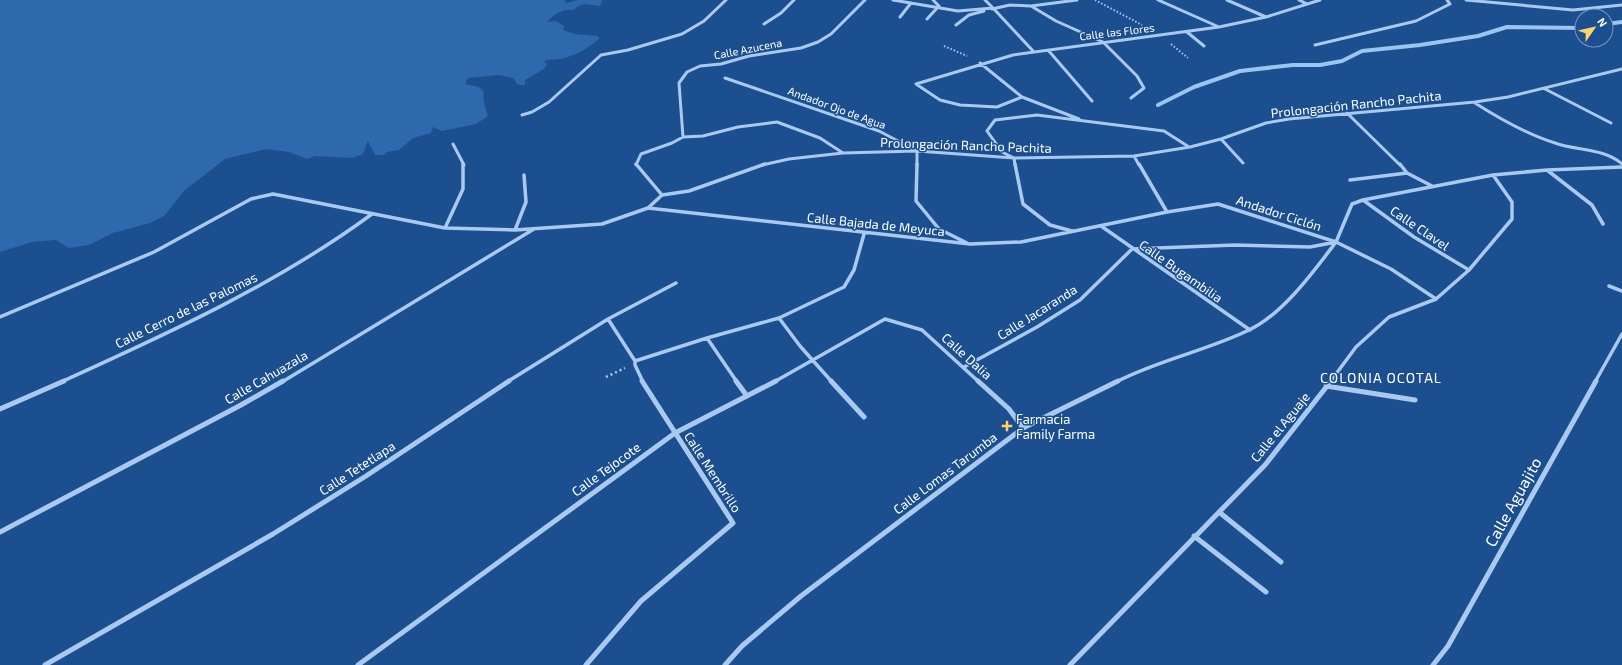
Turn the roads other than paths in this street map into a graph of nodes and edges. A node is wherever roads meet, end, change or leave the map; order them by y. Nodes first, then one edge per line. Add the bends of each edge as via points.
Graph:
1 (726, 0) edge
2 (794, 0) edge
3 (865, 0) edge
4 (893, 0) edge
5 (933, 0) edge
6 (985, 0) edge
7 (1073, 0) edge
8 (1077, 0) edge
9 (1158, 0) edge
10 (1227, 0) edge
11 (1299, 0) edge
12 (1320, 0) edge
13 (1447, 0) edge
14 (1466, 0) edge
15 (911, 3) junction
16 (1307, 4) junction
17 (939, 6) junction
18 (1031, 6) junction
19 (1622, 6) edge
20 (993, 8) junction
21 (900, 17) dead end
22 (1266, 17) junction
23 (927, 19) dead end
24 (764, 24) dead end
25 (956, 25) dead end
26 (1219, 27) junction
27 (1187, 32) junction
28 (1103, 42) junction
29 (1315, 45) dead end
30 (1204, 46) dead end
31 (1048, 50) junction
32 (1034, 52) junction
33 (980, 63) junction
34 (1622, 69) edge
35 (725, 78) dead end
36 (1544, 89) junction
37 (1022, 97) junction
38 (1131, 98) dead end
39 (1092, 101) dead end
40 (1475, 102) junction
41 (1347, 113) junction
42 (522, 115) dead end
43 (1089, 122) junction
44 (1611, 123) dead end
45 (683, 137) junction
46 (1221, 139) junction
47 (453, 144) dead end
48 (1190, 147) junction
49 (917, 151) junction
50 (843, 153) junction
51 (1134, 156) junction
52 (1014, 158) junction
53 (1243, 163) dead end
54 (1622, 165) edge
55 (1547, 170) junction
56 (1407, 173) junction
57 (524, 175) dead end
58 (1493, 175) junction
59 (1350, 180) dead end
60 (1432, 186) junction
61 (662, 195) junction
62 (1363, 200) junction
63 (648, 208) junction
64 (1167, 212) junction
65 (372, 214) junction
66 (1604, 224) dead end
67 (1101, 226) junction
68 (445, 228) junction
69 (536, 228) junction
70 (516, 230) junction
71 (1074, 231) junction
72 (864, 234) junction
73 (1336, 242) junction
74 (970, 244) junction
75 (1132, 249) junction
76 (1469, 270) junction
77 (676, 283) dead end
78 (1609, 286) dead end
79 (1622, 291) edge
80 (1436, 299) junction
81 (0, 317) edge
82 (779, 318) junction
83 (608, 319) junction
84 (885, 319) joint
85 (1250, 330) junction
86 (1622, 334) edge
87 (707, 338) junction
88 (813, 360) junction
89 (635, 363) junction
90 (964, 367) junction
91 (1326, 386) junction
92 (747, 396) junction
93 (1415, 400) dead end
94 (0, 409) edge
95 (864, 417) dead end
96 (1023, 428) junction
97 (675, 433) junction
98 (1218, 512) junction
99 (0, 532) edge
100 (1194, 536) junction
101 (1281, 562) dead end
102 (1266, 592) dead end
103 (46, 665) edge
104 (358, 665) edge
105 (586, 665) edge
106 (725, 665) edge
107 (1070, 665) edge
108 (1433, 665) edge

1 - 42 street via 712,16 678,37 602,54 550,101
2 - 24 street via 781,13
3 - 45 street, Calle Azucena via 837,28 818,42 801,48 700,66 687,72 679,84
4 - 15 street
5 - 17 street
6 - 20 street
7 - 8 street
7 - 18 street
9 - 26 street
10 - 22 street
11 - 16 street
12 - 16 street, Calle las Flores
13 - 29 street via 1450,4 1416,21
14 - 19 street via 1573,10
15 - 17 street
15 - 21 street
16 - 22 street, Calle las Flores
17 - 20 street via 958,11
17 - 23 street
18 - 20 street via 1010,5
18 - 28 street via 1056,21
20 - 25 street via 968,15
20 - 32 street
22 - 26 street, Calle las Flores
26 - 27 street, Calle las Flores
27 - 28 street, Calle las Flores
27 - 30 street
28 - 31 street, Calle las Flores
28 - 38 street via 1137,76 1144,88
31 - 32 street, Calle las Flores
31 - 39 street
32 - 33 street, Calle las Flores
33 - 37 street
33 - 37 street, Calle las Flores via 916,84 940,100 960,105 997,106
34 - 36 street, Prolongación Rancho Pachita
35 - 49 street, Andador Ojo de Agua via 879,130
36 - 40 street, Prolongación Rancho Pachita
36 - 44 street
37 - 43 street
40 - 41 street, Prolongación Rancho Pachita
40 - 54 street via 1534,137 1607,155
41 - 46 street, Prolongación Rancho Pachita via 1266,123
41 - 56 street
43 - 48 street via 1164,130
43 - 52 street via 1037,115 995,120 987,131 1002,152
45 - 50 street via 703,136 738,127 777,122 820,138
45 - 61 street via 641,154 636,165
46 - 48 street, Prolongación Rancho Pachita
46 - 53 street
47 - 68 street via 464,166 464,189
48 - 51 street, Prolongación Rancho Pachita
49 - 50 street, Prolongación Rancho Pachita
49 - 52 street, Prolongación Rancho Pachita
49 - 74 street via 916,201 939,229
50 - 61 street, Prolongación Rancho Pachita via 774,162 689,191
51 - 52 street, Prolongación Rancho Pachita
51 - 64 street
52 - 71 street via 1023,204 1050,225
54 - 55 street
55 - 58 street
55 - 66 street via 1592,205
56 - 59 street
56 - 60 street
57 - 70 street via 526,202
58 - 60 street
58 - 76 street, Calle el Aguaje via 1512,202 1512,219
60 - 62 street
61 - 63 street
62 - 73 street via 1352,204
62 - 76 street, Calle Clavel via 1394,224
63 - 69 street via 602,224
63 - 72 street, Calle Bajada de Meyuca
64 - 67 street, Andador Ciclón
64 - 73 street, Andador Ciclón via 1218,204
65 - 68 street
65 - 81 street via 272,194 251,199 154,252
65 - 94 street, Calle Cerro de las Palomas via 306,260 215,310
67 - 71 street, Calle Bajada de Meyuca
67 - 75 street, Calle Bugambilia
68 - 70 street
69 - 70 street
69 - 99 street, Calle Cahuazala via 344,346 248,401
71 - 74 street, Calle Bajada de Meyuca via 1020,242
72 - 74 street, Calle Bajada de Meyuca
72 - 82 street via 854,270 844,288
73 - 75 street via 1310,247 1235,245
73 - 80 street, Andador Ciclón via 1391,269
73 - 85 street, Calle Lomas Tarumba via 1288,300 1265,321
75 - 85 street, Calle Bugambilia
75 - 90 street, Calle Jacaranda via 1081,299 1042,324
76 - 80 street, Calle el Aguaje
77 - 83 street, Calle Tetetlapa
78 - 79 street
80 - 91 street, Calle el Aguaje via 1389,317 1356,347
82 - 87 street
82 - 88 street
83 - 89 street, Calle Membrillo
83 - 103 street, Calle Tetetlapa via 487,394 366,476 273,534
84 - 88 street, Calle Tejocote
84 - 90 street, Calle Dalia via 922,330
85 - 96 street, Calle Lomas Tarumba via 1121,379
86 - 108 street, Calle Aguajito via 1448,646
87 - 89 street
87 - 92 street
88 - 92 street, Calle Tejocote
88 - 95 street
89 - 97 street, Calle Membrillo via 647,390
90 - 96 street, Calle Dalia via 1009,409
91 - 93 street
91 - 98 street, Calle el Aguaje via 1264,465
92 - 97 street, Calle Tejocote
96 - 106 street, Calle Lomas Tarumba via 801,596 742,646
97 - 104 street, Calle Tejocote
97 - 105 street, Calle Membrillo via 733,522 641,601
98 - 100 street, Calle el Aguaje
98 - 101 street
100 - 102 street
100 - 107 street, Calle el Aguaje

